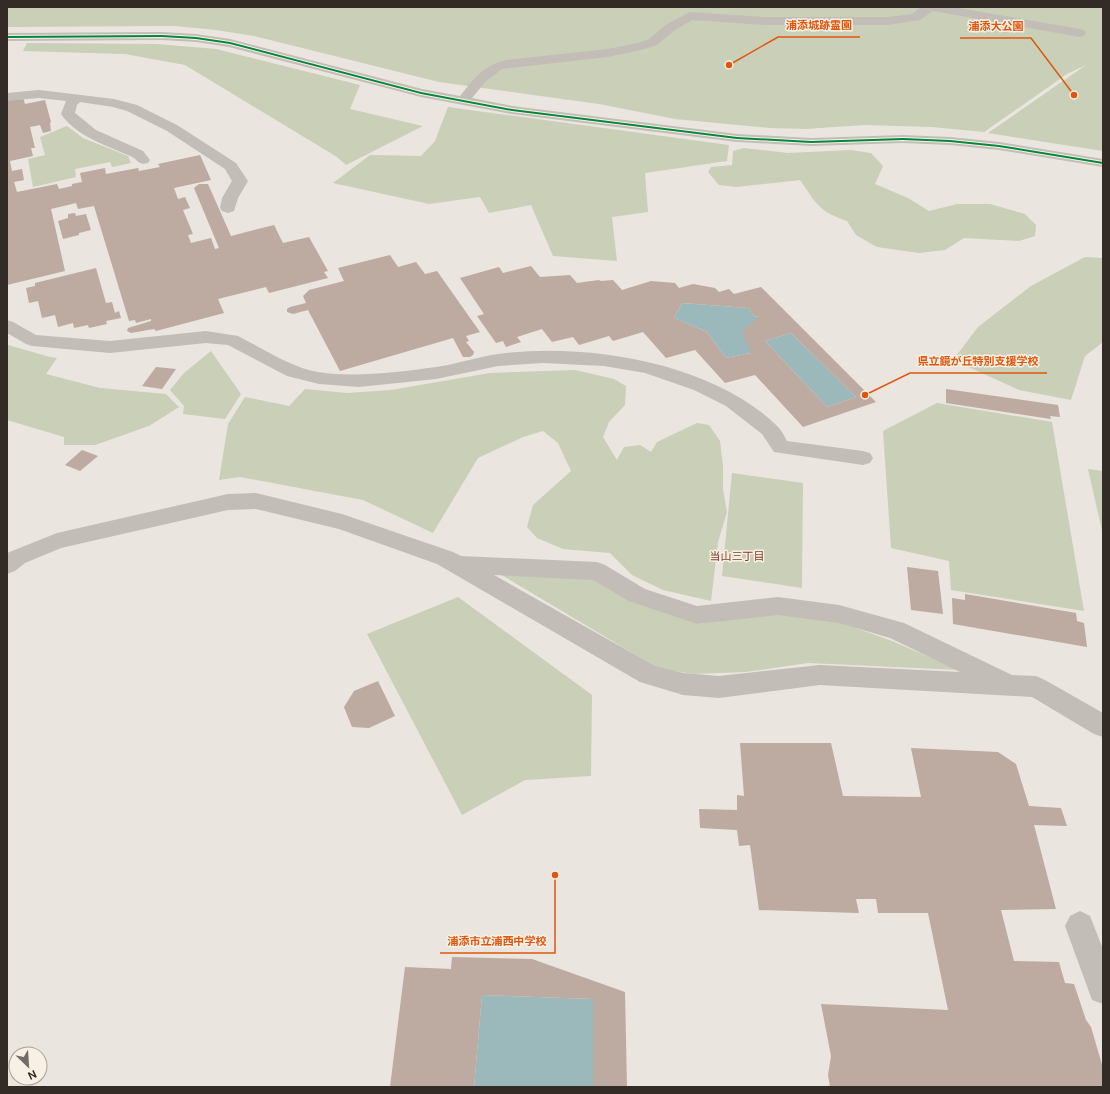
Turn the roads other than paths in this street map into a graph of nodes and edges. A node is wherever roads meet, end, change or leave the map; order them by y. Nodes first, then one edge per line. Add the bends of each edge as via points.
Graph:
1 (687, 12) edge
2 (1080, 33) dead end
3 (7, 37) edge
4 (7, 97) edge
5 (77, 98) junction
6 (463, 101) junction
7 (142, 160) dead end
8 (1103, 163) edge
9 (228, 208) dead end
10 (7, 326) edge
11 (863, 458) dead end
12 (455, 564) junction
13 (7, 565) edge
14 (1010, 686) junction
15 (1103, 726) edge
16 (1080, 926) dead end
17 (1103, 989) edge

1 - 2 street via 764,21 888,21 916,17 927,8 933,7
1 - 6 street via 653,42 626,50 494,67
3 - 6 street via 196,38
4 - 5 street via 39,94
5 - 7 street via 71,104 68,114 76,124 138,154
5 - 9 street via 132,108 172,128 231,166 240,181 230,198
6 - 8 street via 512,110 737,138 811,142 935,140 999,146
10 - 11 street via 32,340 103,347 206,337 232,340 294,372 319,378 359,381 436,373 498,360 543,357 604,360 648,368 701,386 733,401 769,429 781,447
12 - 13 street via 446,558 342,522 256,502 228,502 57,541 17,557
12 - 14 street via 597,571 637,595 697,615 778,606 839,614 896,630
12 - 14 street via 649,675 683,684 719,688 820,675
14 - 15 street via 1036,687
16 - 17 street

